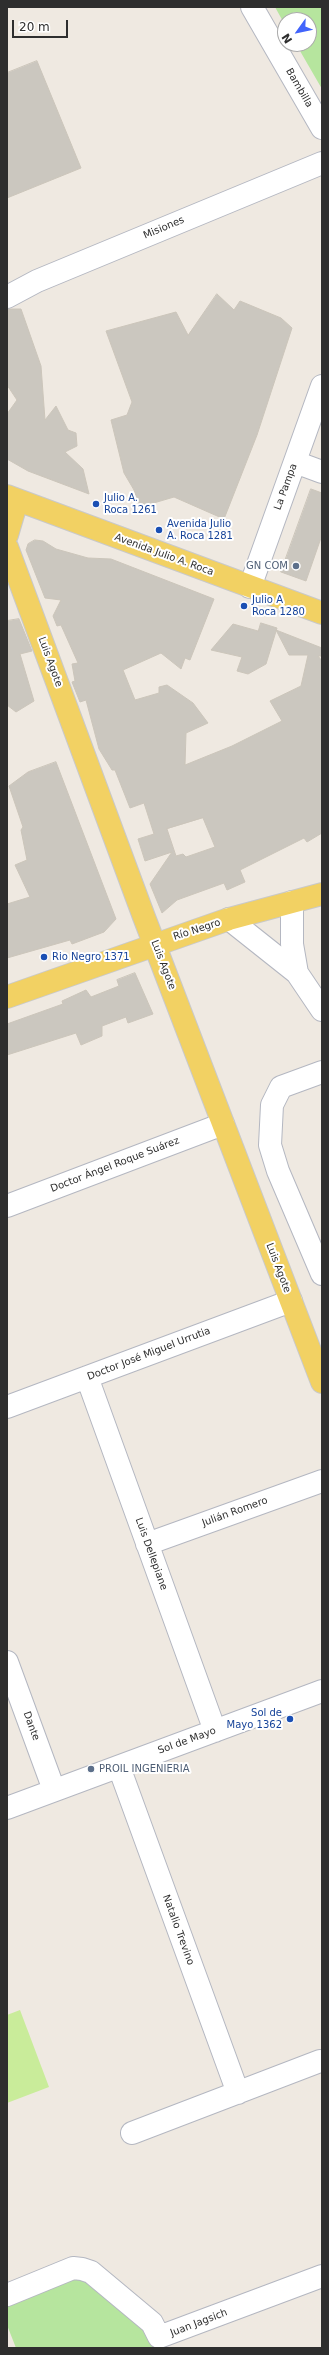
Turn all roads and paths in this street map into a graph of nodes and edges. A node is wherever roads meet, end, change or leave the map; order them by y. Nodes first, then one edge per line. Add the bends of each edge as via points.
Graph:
1 (252, 7) edge
2 (322, 128) edge
3 (322, 162) edge
4 (7, 297) edge
5 (322, 386) edge
6 (295, 462) junction
7 (322, 472) edge
8 (12, 498) edge
9 (7, 535) edge
10 (7, 547) edge
11 (250, 587) junction
12 (321, 609) edge
13 (322, 894) edge
14 (292, 902) junction
15 (229, 919) junction
16 (155, 944) junction
17 (297, 973) junction
18 (7, 997) edge
19 (322, 1010) edge
20 (322, 1072) edge
21 (223, 1124) junction
22 (7, 1206) edge
23 (322, 1274) edge
24 (291, 1301) junction
25 (87, 1378) junction
26 (322, 1382) edge
27 (7, 1407) edge
28 (322, 1481) edge
29 (147, 1544) junction
30 (7, 1662) edge
31 (322, 1691) edge
32 (215, 1731) junction
33 (118, 1767) junction
34 (54, 1790) junction
35 (7, 1808) edge
36 (320, 2061) dead end
37 (238, 2093) junction
38 (132, 2133) dead end
39 (322, 2276) edge
40 (7, 2295) edge
41 (161, 2343) edge

1 - 2 street, Bambilla
3 - 4 street, Misiones via 37,281
5 - 6 street, La Pampa
6 - 7 street
6 - 11 street, La Pampa
8 - 9 main road
8 - 11 main road, Avenida Julio A. Roca
10 - 16 main road, Luis Agote
11 - 12 main road, Avenida Julio A. Roca
13 - 14 main road, Río Negro
14 - 15 main road, Río Negro
14 - 17 street via 292,938
15 - 16 main road, Río Negro
15 - 17 street
16 - 18 main road, Río Negro
16 - 21 main road, Luis Agote
17 - 19 street
20 - 23 street via 281,1087 272,1105 270,1144 278,1171
21 - 22 street, Doctor Ángel Roque Suárez
21 - 24 main road, Luis Agote
24 - 25 street, Doctor José Miguel Urrutia
24 - 26 main road, Luis Agote
25 - 27 street, Doctor José Miguel Urrutia
25 - 29 street, Luis Dellepiane
28 - 29 street, Julián Romero
29 - 32 street, Luis Dellepiane
30 - 34 street, Dante
31 - 32 street, Sol de Mayo
32 - 33 street, Sol de Mayo
33 - 34 street, Sol de Mayo
33 - 37 street, Natalio Trevino
34 - 35 street, Sol de Mayo
36 - 37 street
37 - 38 street
39 - 41 street, Juan Jagsich
40 - 41 street, Juan Jagsich via 73,2268 82,2269 91,2272 152,2323

